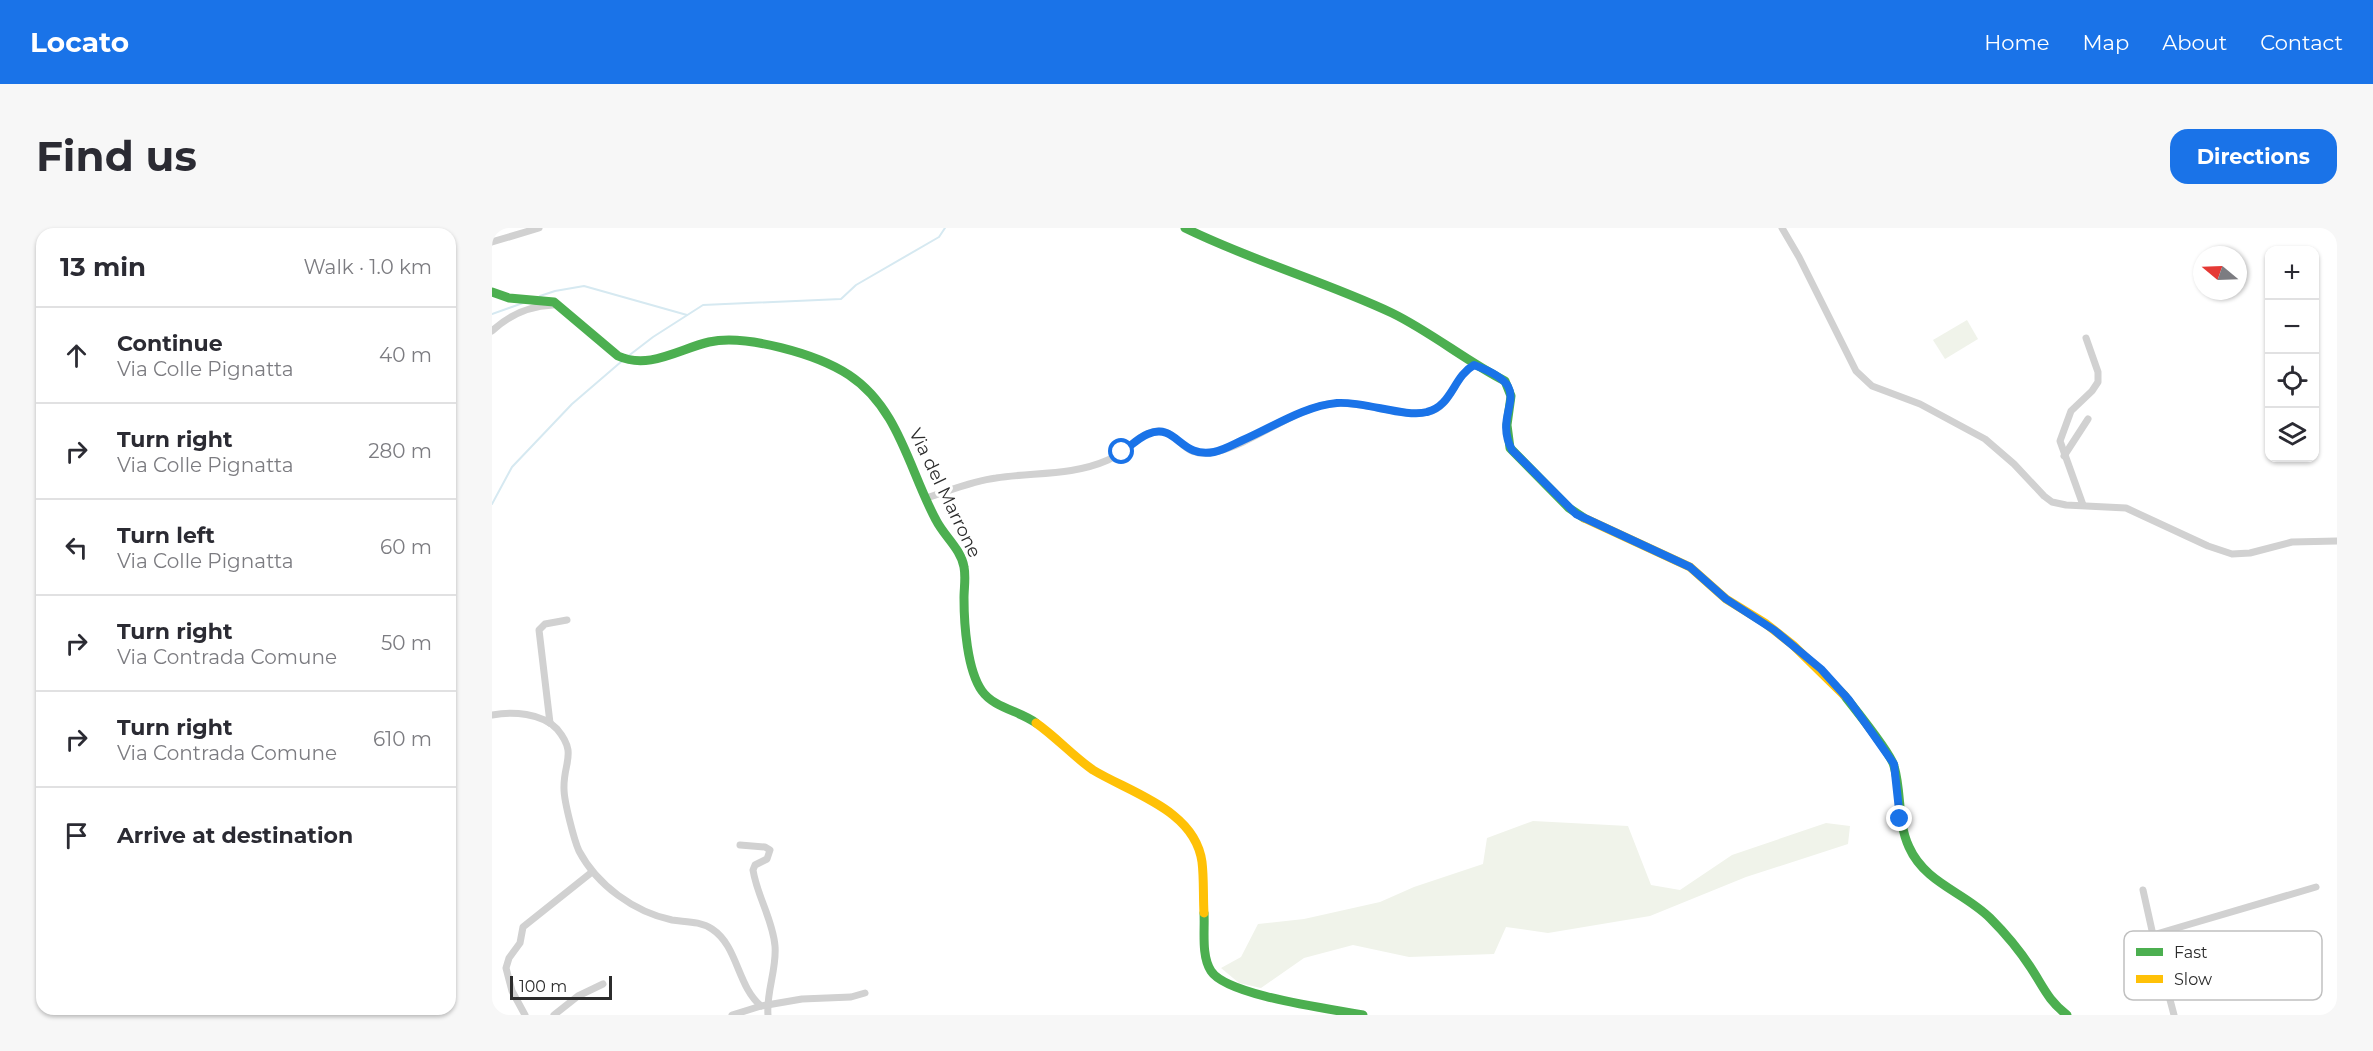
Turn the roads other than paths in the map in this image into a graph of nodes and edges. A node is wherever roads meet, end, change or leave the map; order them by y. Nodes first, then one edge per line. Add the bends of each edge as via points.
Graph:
1 (539, 228) edge
2 (1185, 228) edge
3 (1782, 228) edge
4 (492, 242) edge
5 (492, 292) edge
6 (558, 305) junction
7 (492, 331) edge
8 (2086, 338) dead end
9 (1474, 365) junction
10 (2088, 419) dead end
11 (2064, 456) junction
12 (926, 498) junction
13 (2083, 505) junction
14 (2337, 542) edge
15 (567, 620) dead end
16 (492, 715) edge
17 (550, 723) junction
18 (740, 844) dead end
19 (592, 872) junction
20 (2316, 887) dead end
21 (2143, 890) dead end
22 (2152, 931) edge
23 (2167, 931) edge
24 (603, 984) dead end
25 (865, 993) dead end
26 (2170, 1000) edge
27 (764, 1005) junction
28 (525, 1015) edge
29 (554, 1015) edge
30 (732, 1015) edge
31 (768, 1015) edge
32 (1363, 1015) edge
33 (2067, 1015) edge
34 (2174, 1015) edge

1 - 4 street
2 - 9 street via 1388,311
3 - 13 street via 1864,380 1985,439 2050,501
5 - 6 street, Via del Marrone
6 - 7 street via 520,312
6 - 12 street, Via del Marrone via 631,362 725,340 791,353 844,372 887,412
8 - 11 street via 2099,377 2092,391 2067,417 2060,439
9 - 12 street via 1462,373 1442,405 1428,412 1349,403 1326,405 1221,450 1204,453 1189,450 1173,436 1156,432 1096,464 1061,472 987,479
9 - 33 street via 1507,383 1509,445 1569,508 1591,523 1690,567 1726,599 1783,636 1834,682 1894,764 1900,819 1917,862 1933,879 1991,919 2030,966 2052,1003
10 - 11 street
11 - 13 street
12 - 32 street, Via del Marrone via 936,522 963,564 966,632 976,677 984,693 1037,722 1097,772 1170,812 1194,839 1203,862 1206,954 1211,974 1244,991
13 - 14 street via 2126,508 2232,554 2292,542
15 - 17 street via 544,624 539,630
16 - 17 street via 513,713
17 - 19 street via 568,747 565,796 574,840
18 - 27 street via 770,850 753,870 775,944
19 - 27 street via 612,891 648,911 713,929 752,995
19 - 28 street via 523,927 520,944 507,968 512,991
20 - 23 street
21 - 22 street
24 - 29 street via 578,996
25 - 27 street
26 - 34 street
27 - 30 street
27 - 31 street

